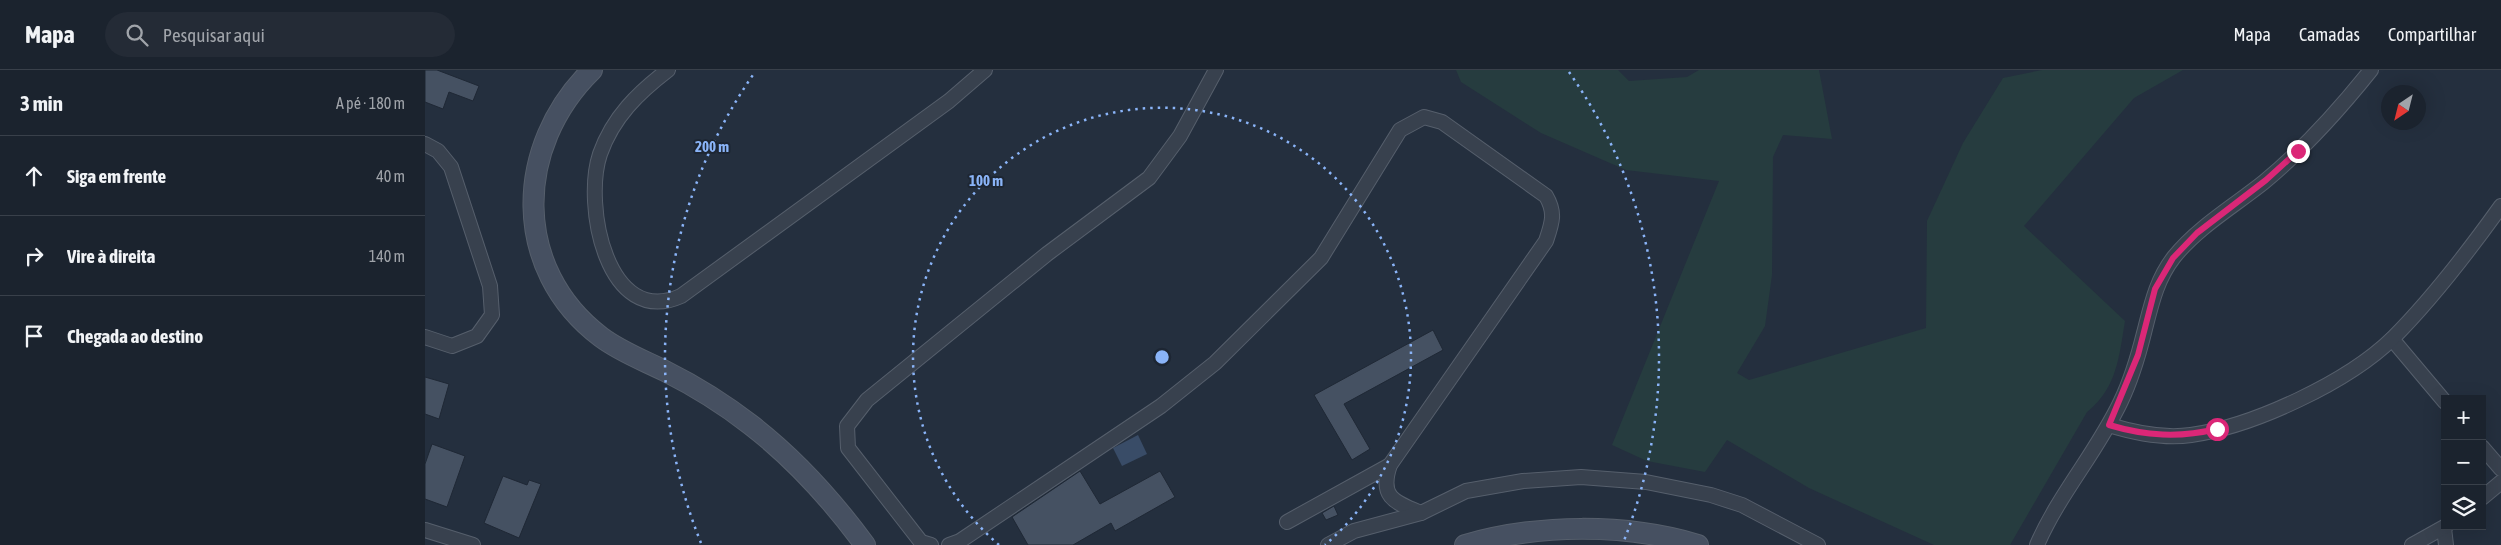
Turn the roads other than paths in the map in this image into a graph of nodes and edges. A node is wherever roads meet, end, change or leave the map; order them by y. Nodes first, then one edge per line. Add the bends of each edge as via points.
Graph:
1 (592, 70) edge
2 (669, 70) edge
3 (985, 70) edge
4 (1217, 70) edge
5 (2371, 70) edge
6 (425, 144) edge
7 (2501, 206) edge
8 (425, 337) edge
9 (2392, 339) junction
10 (2441, 397) edge
11 (2109, 425) junction
12 (2486, 452) edge
13 (1390, 465) junction
14 (2501, 469) edge
15 (2501, 482) edge
16 (2486, 495) edge
17 (1421, 512) junction
18 (1287, 522) dead end
19 (2441, 529) edge
20 (425, 530) edge
21 (2445, 530) edge
22 (473, 545) edge
23 (865, 545) edge
24 (931, 545) edge
25 (949, 545) edge
26 (1328, 545) edge
27 (1465, 545) edge
28 (1697, 545) edge
29 (1817, 545) edge
30 (2037, 545) edge
31 (2412, 545) edge
32 (2446, 545) edge

1 - 23 street via 555,115 535,170 535,229 554,282 575,312 602,338 701,391 751,424 825,494
2 - 3 street via 636,96 614,123 600,155 593,190 596,225 608,259 627,288 640,298 656,302 681,296 949,102
4 - 24 street via 1180,136 1149,178 1047,254 867,400 847,426 848,448 921,542
5 - 11 street via 2298,151 2197,233 2173,258 2155,289 2133,370
6 - 8 street via 438,151 451,167 490,286 492,315 477,336 452,346
7 - 9 street via 2449,274
9 - 10 street
9 - 11 street via 2319,389 2243,422 2182,436 2141,433
11 - 30 street via 2061,498
12 - 14 street
13 - 17 street via 1384,482 1389,494 1400,504
13 - 18 street
13 - 25 street via 1546,241 1554,219 1546,196 1441,122 1424,117 1400,130 1321,258 1215,363 1153,411 960,541
15 - 16 street
17 - 26 street via 1354,531
17 - 29 street via 1466,491 1495,485 1552,478 1614,479 1679,488 1742,505
19 - 31 street
20 - 22 street
21 - 32 street
27 - 28 street via 1530,533 1592,530 1652,536

